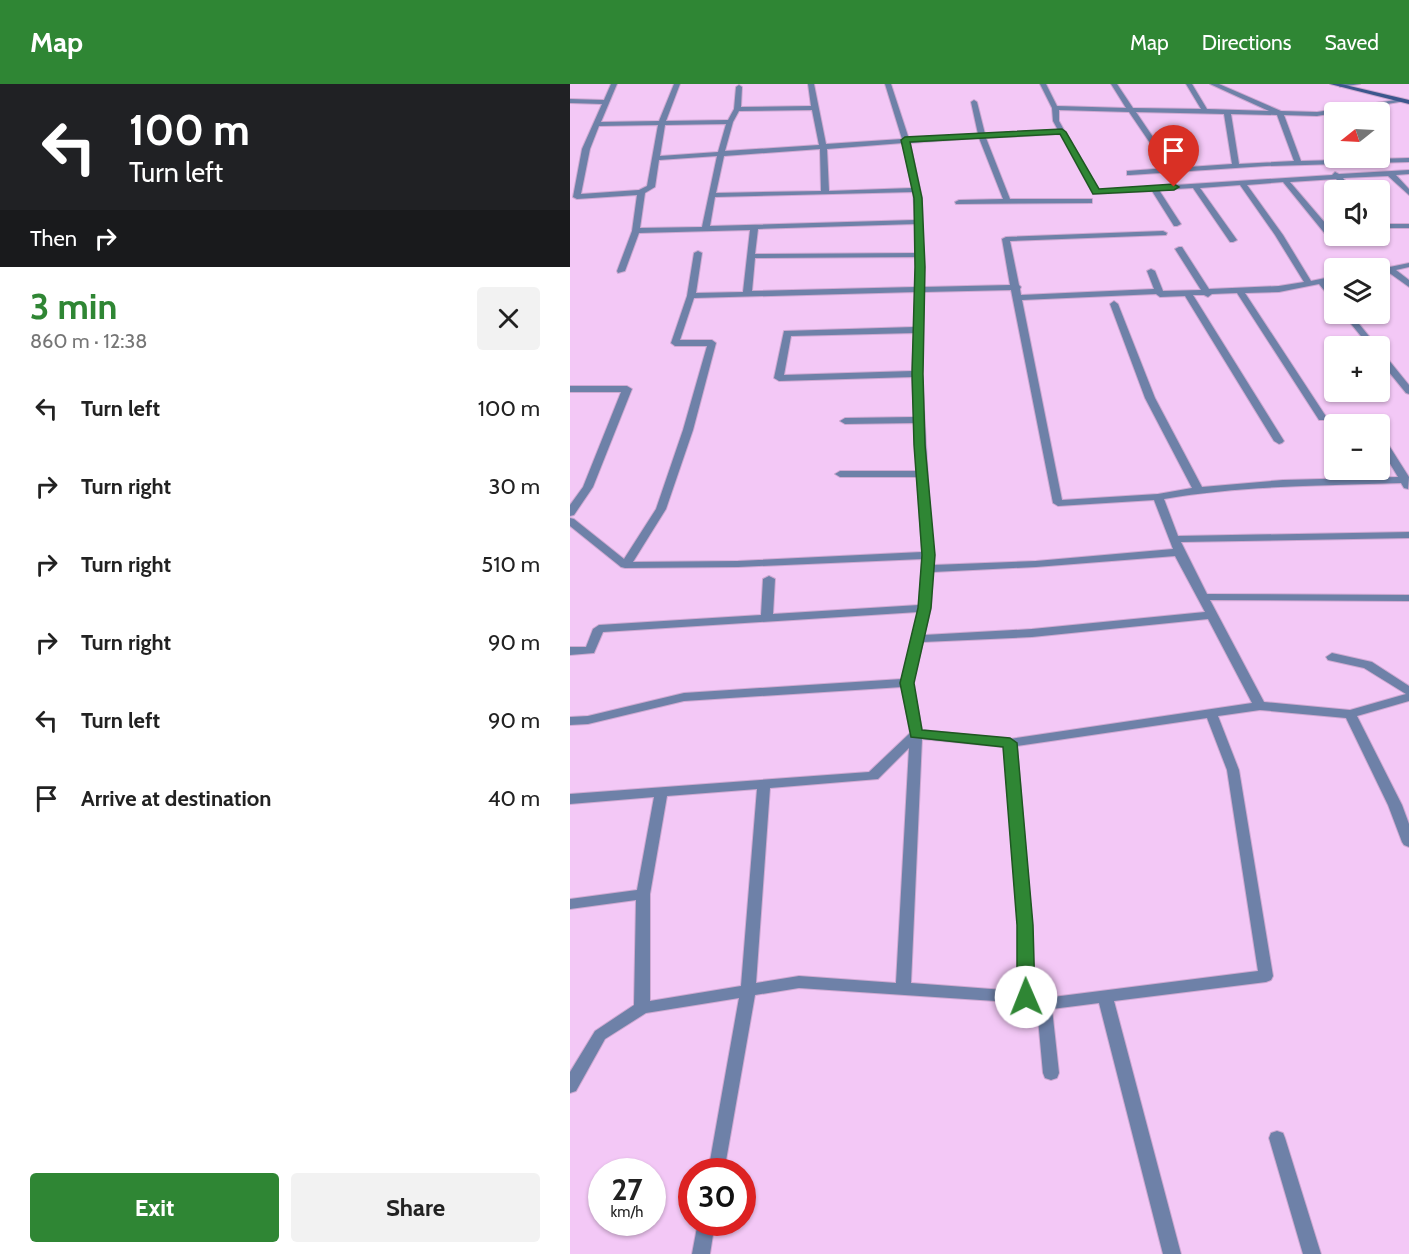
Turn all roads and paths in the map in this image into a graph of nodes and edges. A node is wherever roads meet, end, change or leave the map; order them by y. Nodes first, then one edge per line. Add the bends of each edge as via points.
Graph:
1 (614, 84) edge
2 (676, 84) edge
3 (811, 84) edge
4 (888, 84) edge
5 (1043, 84) edge
6 (1114, 84) edge
7 (1189, 84) edge
8 (1213, 84) edge
9 (1333, 84) edge
10 (1357, 84) edge
11 (1342, 86) junction
12 (739, 87) dead end
13 (570, 101) edge
14 (606, 102) junction
15 (974, 102) dead end
16 (1405, 102) edge
17 (1390, 104) edge
18 (815, 108) junction
19 (1055, 108) junction
20 (736, 109) junction
21 (1129, 109) junction
22 (1205, 111) junction
23 (1227, 112) junction
24 (1280, 113) junction
25 (1324, 113) edge
26 (730, 122) junction
27 (662, 123) junction
28 (597, 124) junction
29 (1062, 132) junction
30 (982, 136) junction
31 (905, 140) junction
32 (823, 146) junction
33 (721, 153) junction
34 (656, 158) junction
35 (1390, 160) edge
36 (1409, 160) edge
37 (1321, 162) junction
38 (1324, 162) edge
39 (1298, 163) junction
40 (1236, 166) junction
41 (1172, 171) junction
42 (1409, 172) edge
43 (1130, 173) dead end
44 (1391, 174) junction
45 (1338, 177) junction
46 (1285, 180) junction
47 (1341, 180) edge
48 (1242, 183) junction
49 (1195, 186) junction
50 (1154, 188) junction
51 (916, 190) junction
52 (641, 192) junction
53 (825, 193) junction
54 (1409, 193) edge
55 (712, 195) junction
56 (573, 197) edge
57 (1007, 201) junction
58 (1089, 201) dead end
59 (958, 202) dead end
60 (919, 222) junction
61 (1177, 224) dead end
62 (1390, 226) edge
63 (1409, 226) edge
64 (1324, 227) edge
65 (754, 228) junction
66 (705, 229) junction
67 (636, 231) junction
68 (1163, 234) dead end
69 (1233, 240) dead end
70 (1179, 249) dead end
71 (698, 253) dead end
72 (920, 255) junction
73 (751, 256) junction
74 (1409, 265) edge
75 (1390, 269) edge
76 (621, 271) dead end
77 (1151, 271) dead end
78 (1390, 273) edge
79 (1322, 282) joint
80 (1309, 284) junction
81 (1324, 284) edge
82 (1409, 284) edge
83 (1017, 286) junction
84 (919, 290) junction
85 (1158, 291) junction
86 (1240, 292) junction
87 (747, 294) junction
88 (1188, 294) junction
89 (1208, 294) junction
90 (691, 296) junction
91 (1019, 298) junction
92 (1114, 304) dead end
93 (1355, 324) edge
94 (917, 330) junction
95 (1365, 336) edge
96 (1390, 367) edge
97 (917, 374) junction
98 (570, 389) edge
99 (1409, 391) edge
100 (1322, 418) dead end
101 (919, 420) junction
102 (845, 421) dead end
103 (1279, 441) dead end
104 (1390, 454) edge
105 (840, 474) dead end
106 (922, 474) junction
107 (1408, 482) edge
108 (1198, 489) junction
109 (1158, 497) junction
110 (570, 513) edge
111 (570, 521) edge
112 (1409, 535) edge
113 (1174, 539) junction
114 (1179, 552) junction
115 (928, 555) junction
116 (625, 565) junction
117 (927, 569) junction
118 (770, 579) dead end
119 (1203, 597) junction
120 (1409, 598) edge
121 (925, 608) junction
122 (1212, 615) junction
123 (767, 618) junction
124 (917, 639) junction
125 (570, 651) edge
126 (1332, 657) dead end
127 (907, 683) junction
128 (1409, 691) edge
129 (1409, 697) edge
130 (1260, 706) junction
131 (1211, 713) junction
132 (1350, 714) junction
133 (570, 721) edge
134 (916, 734) junction
135 (1010, 743) junction
136 (764, 785) junction
137 (661, 794) junction
138 (570, 799) edge
139 (1409, 842) edge
140 (643, 894) junction
141 (570, 904) edge
142 (903, 990) junction
143 (748, 991) junction
144 (1105, 996) junction
145 (1026, 997) junction
146 (1044, 1004) junction
147 (642, 1008) junction
148 (1051, 1073) dead end
149 (570, 1086) edge
150 (1277, 1138) dead end
151 (718, 1158) edge
152 (704, 1236) edge
153 (701, 1254) edge
154 (1172, 1254) edge
155 (1312, 1254) edge

1 - 14 street
2 - 27 street
3 - 18 street
4 - 31 street
5 - 19 street
6 - 21 street
7 - 22 street
8 - 24 street
9 - 11 main road
10 - 11 street
11 - 16 main road
12 - 20 street
13 - 14 street
14 - 28 street
15 - 30 street
16 - 17 street
18 - 20 street
18 - 32 street
19 - 21 street
19 - 29 street
20 - 26 street
21 - 22 street
21 - 41 street
22 - 23 street
23 - 24 street
23 - 40 street
24 - 25 street
24 - 39 street
26 - 27 street
26 - 33 street
27 - 28 street
27 - 34 street
28 - 56 street
29 - 30 street
29 - 50 street via 1096,192
30 - 31 street
30 - 57 street
31 - 32 street
31 - 51 street
32 - 33 street
32 - 53 street
33 - 34 street
33 - 55 street
34 - 52 street via 651,187
35 - 36 street
37 - 38 street
37 - 39 street
37 - 45 street
39 - 40 street
40 - 41 street
41 - 43 street
42 - 44 street
44 - 45 street
44 - 54 street
45 - 46 street
45 - 47 street
46 - 48 street
46 - 64 street
48 - 49 street
48 - 80 street
49 - 50 street
49 - 69 street
50 - 61 street
51 - 53 street
51 - 60 street
52 - 56 street
52 - 67 street
53 - 55 street
55 - 66 street
57 - 58 street
57 - 59 street
60 - 65 street
60 - 72 street
62 - 63 street
65 - 66 street
65 - 73 street
66 - 67 street
67 - 76 street
68 - 83 street via 1006,239
70 - 89 street
71 - 90 street
72 - 73 street
72 - 84 street
73 - 87 street
74 - 75 street
77 - 85 street
78 - 82 street
79 - 80 street
79 - 81 street
80 - 86 street
83 - 84 street
83 - 91 street
84 - 87 street
84 - 94 street
85 - 88 street
85 - 91 street
86 - 89 street
86 - 100 street
87 - 90 street
88 - 89 street
88 - 103 street
90 - 116 street via 675,343 712,343 661,509
91 - 109 street via 1058,503
92 - 108 street via 1150,398
93 - 95 street
94 - 97 street
94 - 97 street via 787,333 779,378
96 - 99 street
97 - 101 street
98 - 110 street via 627,389 588,487
101 - 102 street
101 - 106 street
104 - 107 street
105 - 106 street
106 - 115 street
107 - 108 street
108 - 109 street
109 - 113 street
111 - 116 street
112 - 113 street
113 - 114 street
114 - 117 street
114 - 119 street
115 - 116 street
115 - 117 street
117 - 121 street
118 - 123 street
119 - 120 street
119 - 122 street
121 - 123 street
121 - 124 street
122 - 124 street via 1032,633
122 - 130 street
123 - 125 street via 599,629 590,650
124 - 127 street
126 - 128 street via 1368,665
127 - 133 street via 684,698
127 - 134 street
129 - 132 street
130 - 131 street
130 - 132 street
131 - 135 street
131 - 144 street via 1233,771 1266,976
132 - 139 street
134 - 135 street
134 - 136 street via 873,776
134 - 142 street
135 - 145 street via 1025,925
136 - 137 street
136 - 143 street
137 - 138 street
137 - 140 street
140 - 141 street
140 - 147 street
142 - 143 street via 799,982
142 - 145 street
143 - 147 street
143 - 151 street
144 - 146 street
144 - 154 street
145 - 146 street
146 - 148 street
147 - 149 street via 600,1035
150 - 155 street
152 - 153 street

